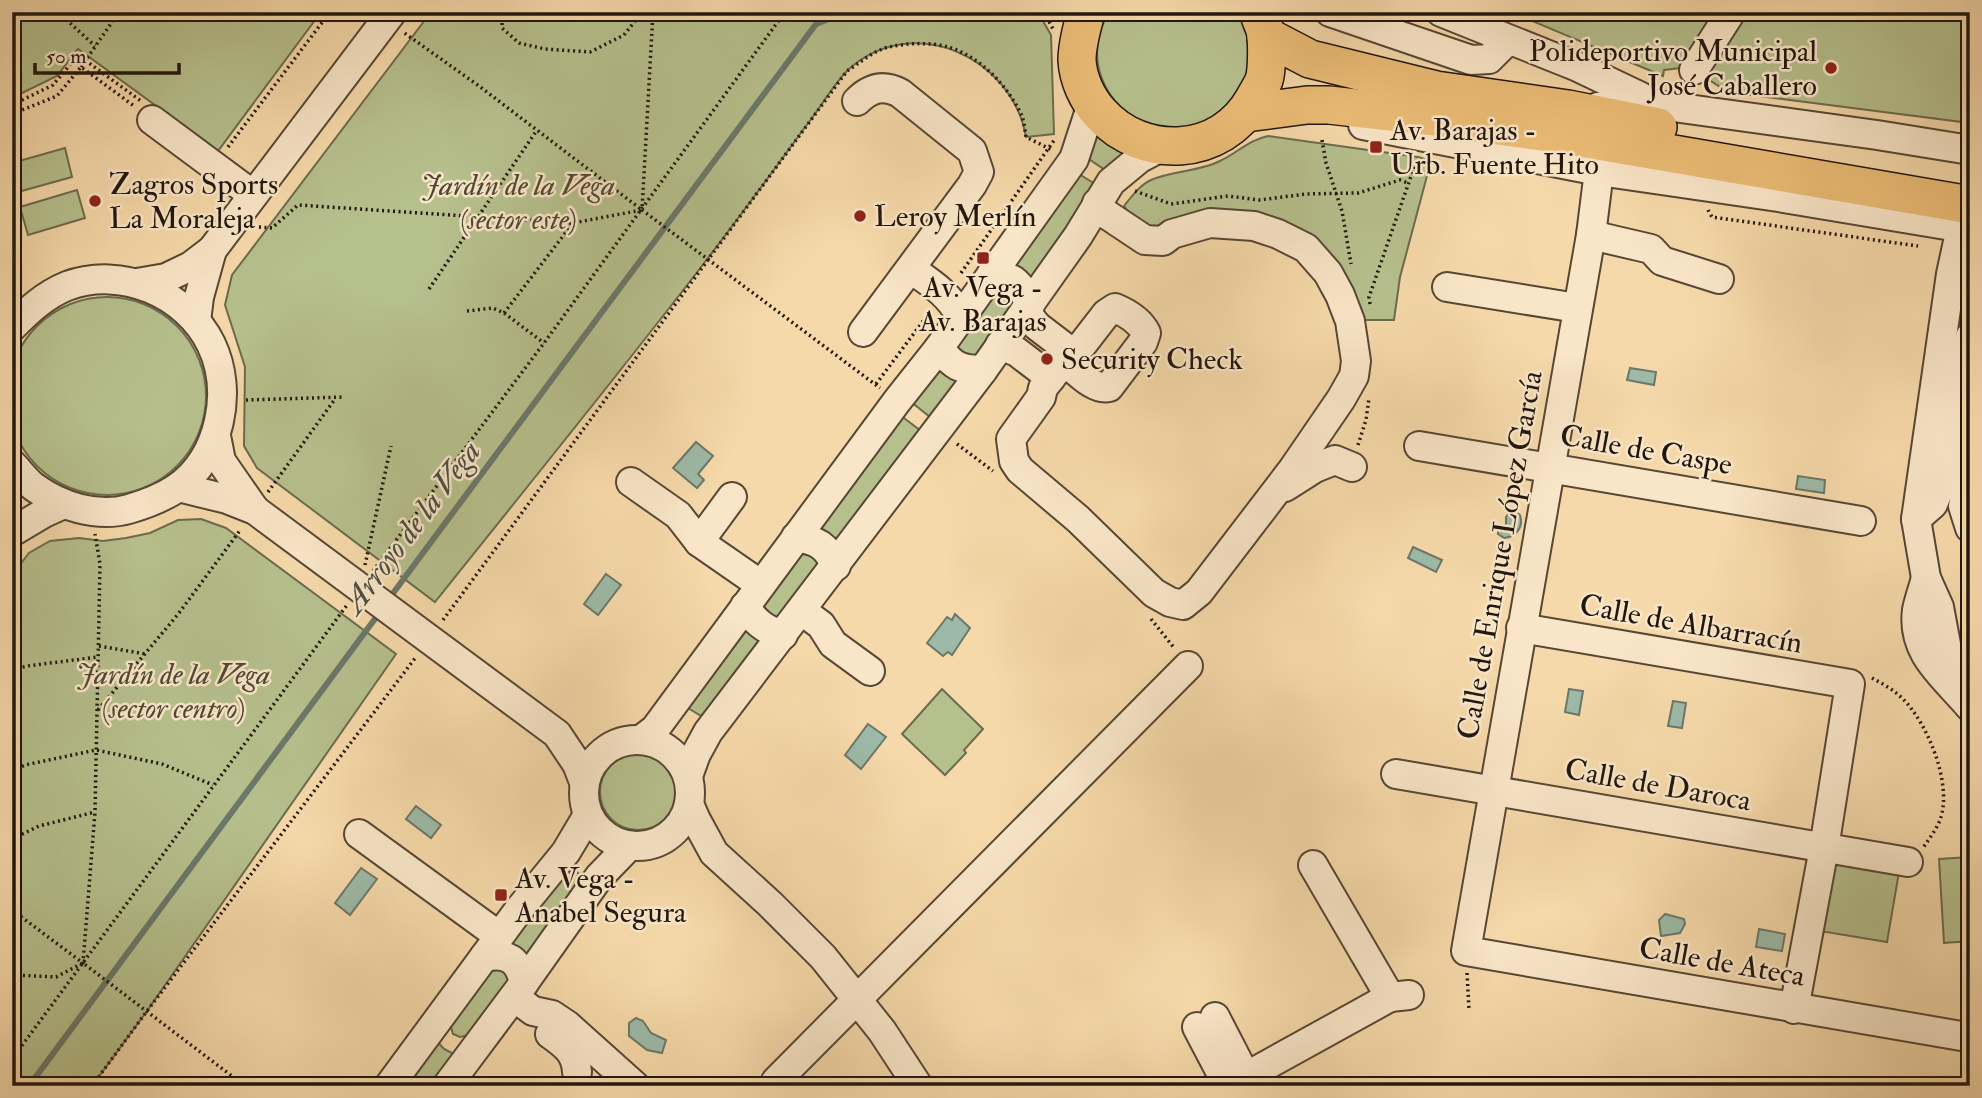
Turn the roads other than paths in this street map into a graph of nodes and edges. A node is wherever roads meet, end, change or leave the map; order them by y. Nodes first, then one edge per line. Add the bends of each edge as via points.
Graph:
1 (1330, 12) edge
2 (1441, 12) edge
3 (1731, 12) edge
4 (389, 16) edge
5 (1071, 24) edge
6 (1263, 24) edge
7 (1508, 40) junction
8 (1694, 70) dead end
9 (1597, 76) junction
10 (857, 101) dead end
11 (1644, 103) junction
12 (1092, 104) junction
13 (1578, 108) junction
14 (151, 114) road end
15 (1237, 121) junction
16 (1161, 147) junction
17 (1970, 150) edge
18 (1599, 171) junction
19 (1970, 179) edge
20 (1104, 192) junction
21 (253, 195) junction
22 (1967, 221) edge
23 (1591, 235) junction
24 (212, 250) junction
25 (917, 262) junction
26 (1960, 276) edge
27 (1719, 279) dead end
28 (137, 283) junction
29 (1447, 287) dead end
30 (968, 290) junction
31 (1027, 308) junction
32 (1577, 308) junction
33 (196, 321) junction
34 (12, 327) edge
35 (863, 332) dead end
36 (1959, 344) edge
37 (1000, 345) junction
38 (939, 348) junction
39 (1062, 364) junction
40 (983, 370) junction
41 (216, 436) junction
42 (1419, 446) dead end
43 (12, 464) edge
44 (1970, 464) edge
45 (1352, 467) road end
46 (1550, 467) junction
47 (631, 482) dead end
48 (178, 487) junction
49 (1273, 494) junction
50 (732, 497) dead end
51 (77, 508) junction
52 (255, 510) junction
53 (1861, 521) dead end
54 (1970, 528) edge
55 (12, 532) edge
56 (796, 537) junction
57 (699, 542) junction
58 (836, 566) junction
59 (753, 595) junction
60 (811, 618) junction
61 (1521, 628) junction
62 (783, 635) junction
63 (876, 663) dead end
64 (1188, 666) road end
65 (1962, 697) edge
66 (557, 734) junction
67 (629, 741) junction
68 (1396, 774) dead end
69 (688, 776) junction
70 (584, 782) junction
71 (1493, 790) junction
72 (689, 804) junction
73 (588, 815) junction
74 (359, 834) dead end
75 (664, 838) junction
76 (629, 846) junction
77 (1824, 848) junction
78 (715, 853) junction
79 (1908, 862) road end
80 (1313, 865) dead end
81 (492, 946) junction
82 (1466, 951) joint
83 (524, 997) junction
84 (856, 998) junction
85 (1794, 1009) junction
86 (438, 1019) junction
87 (1206, 1022) dead end
88 (1967, 1037) dead end
89 (477, 1047) junction
90 (577, 1072) dead end
91 (1235, 1083) edge
92 (775, 1084) edge
93 (389, 1086) edge
94 (447, 1086) edge
95 (635, 1086) edge
96 (918, 1086) edge

1 - 7 street via 1471,60 1489,59
2 - 7 street
3 - 8 street
4 - 21 street
5 - 12 main road via 1082,82
6 - 13 main road via 1310,59 1436,90
6 - 15 main road via 1264,79
7 - 9 street
9 - 11 street via 1641,97
9 - 13 street via 1598,83
10 - 25 street via 866,92 891,88 972,152 979,172
11 - 13 street
11 - 17 street
12 - 16 main road via 1124,134
12 - 30 street
13 - 19 main road via 1700,135
14 - 21 street
15 - 16 main road via 1199,144
15 - 18 street via 1306,116
15 - 22 main road via 1307,105 1435,117 1591,140
16 - 20 street via 1140,158
18 - 22 street
18 - 23 street, Calle de Enrique López García
20 - 31 street
20 - 49 street via 1102,212 1145,240 1163,241 1210,223 1254,226 1306,248 1328,273 1350,321 1354,376
21 - 24 street
22 - 26 street
23 - 27 street via 1651,249 1662,261
23 - 32 street, Calle de Enrique López García
24 - 28 street via 166,278
24 - 33 street
25 - 30 street
25 - 35 street
26 - 36 street
28 - 33 street via 169,298
28 - 34 street via 102,279 68,286 37,302
29 - 32 street
30 - 31 street via 1007,276 1023,290
30 - 38 street
31 - 37 street
31 - 39 street
32 - 46 street, Calle de Enrique López García
33 - 41 street via 220,372 223,400
36 - 65 street via 1946,472 1933,504 1916,519 1926,578 1917,611 1918,641 1932,666
37 - 39 street
37 - 40 street
38 - 40 street via 955,365
38 - 56 street via 886,393
39 - 49 street via 1011,439 1014,461 1154,593 1183,605 1199,592
40 - 58 street
41 - 48 street via 200,464
41 - 52 street via 222,461
42 - 46 street, Calle de Caspe
43 - 51 street via 32,486
44 - 54 street via 1963,506
45 - 49 street via 1335,460
46 - 53 street, Calle de Caspe
46 - 61 street, Calle de Enrique López García
47 - 57 street via 678,515
48 - 51 street via 152,503 122,511
48 - 52 street
50 - 57 street
51 - 55 street via 44,513
52 - 66 street
56 - 58 street via 822,545
56 - 59 street
57 - 59 street
58 - 60 street
59 - 62 street via 752,619
59 - 67 street via 655,729
60 - 62 street
60 - 63 street via 844,629
61 - 71 street, Calle de Enrique López García
61 - 77 street, Calle de Albarracín via 1850,684
62 - 69 street via 708,732
64 - 84 street
66 - 67 street
66 - 70 street
67 - 69 street via 657,743 681,762
67 - 70 street via 601,752
68 - 71 street, Calle de Daroca
69 - 72 street
70 - 73 street
71 - 77 street, Calle de Daroca
71 - 82 street, Calle de Enrique López García
72 - 75 street via 680,823
72 - 78 street
73 - 76 street via 612,841
73 - 81 street via 566,852
74 - 81 street
75 - 76 street
75 - 78 street
76 - 83 street via 599,877
77 - 79 street, Calle de Daroca
77 - 85 street
78 - 84 street via 823,957
80 - 91 street via 1399,996
81 - 83 street via 513,960 522,974
81 - 86 street
82 - 85 street, Calle de Ateca
83 - 89 street
83 - 90 street via 542,1028 572,1051
83 - 95 street via 567,1025
84 - 92 street
84 - 96 street
85 - 88 street, Calle de Ateca
86 - 89 street via 449,1042
86 - 93 street
87 - 91 street
89 - 94 street

